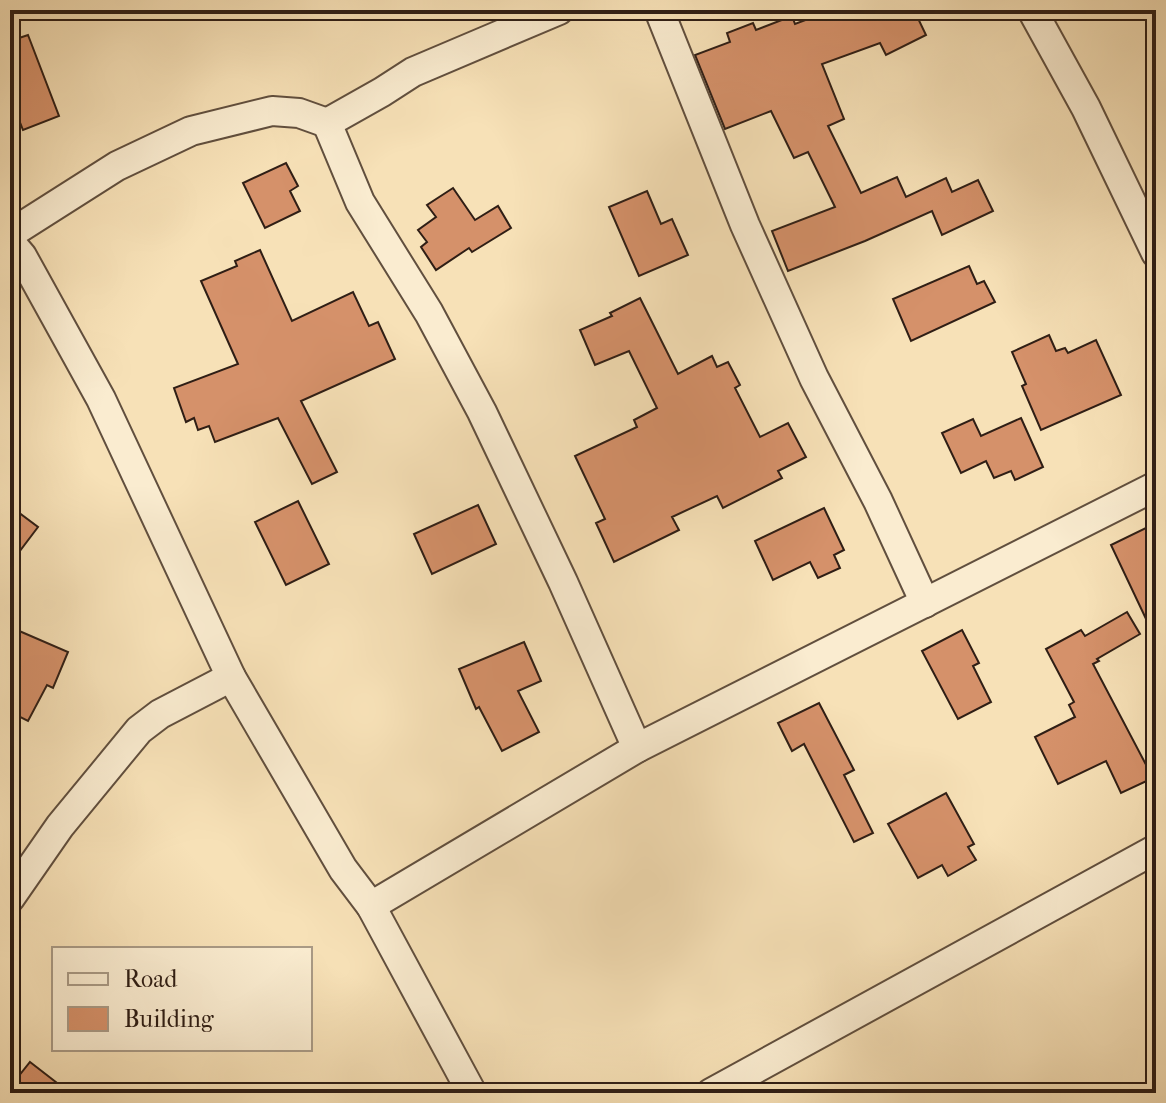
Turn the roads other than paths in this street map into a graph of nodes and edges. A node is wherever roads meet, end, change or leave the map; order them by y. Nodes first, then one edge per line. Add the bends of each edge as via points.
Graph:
1 (559, 10) edge
2 (659, 10) edge
3 (1032, 10) edge
4 (327, 123) junction
5 (10, 234) edge
6 (10, 242) edge
7 (1156, 253) edge
8 (1156, 486) edge
9 (925, 603) junction
10 (231, 677) junction
11 (637, 748) junction
12 (1156, 849) edge
13 (10, 898) edge
14 (371, 906) junction
15 (472, 1093) edge
16 (711, 1093) edge

1 - 4 street via 413,72
2 - 9 street via 751,239
3 - 7 street
4 - 5 street via 272,111 191,131 117,166
4 - 11 street via 360,202 482,412
6 - 10 street via 101,399
8 - 9 street
9 - 11 street
10 - 13 street via 139,730 60,826
10 - 14 street via 335,856
11 - 14 street
12 - 16 street
14 - 15 street

